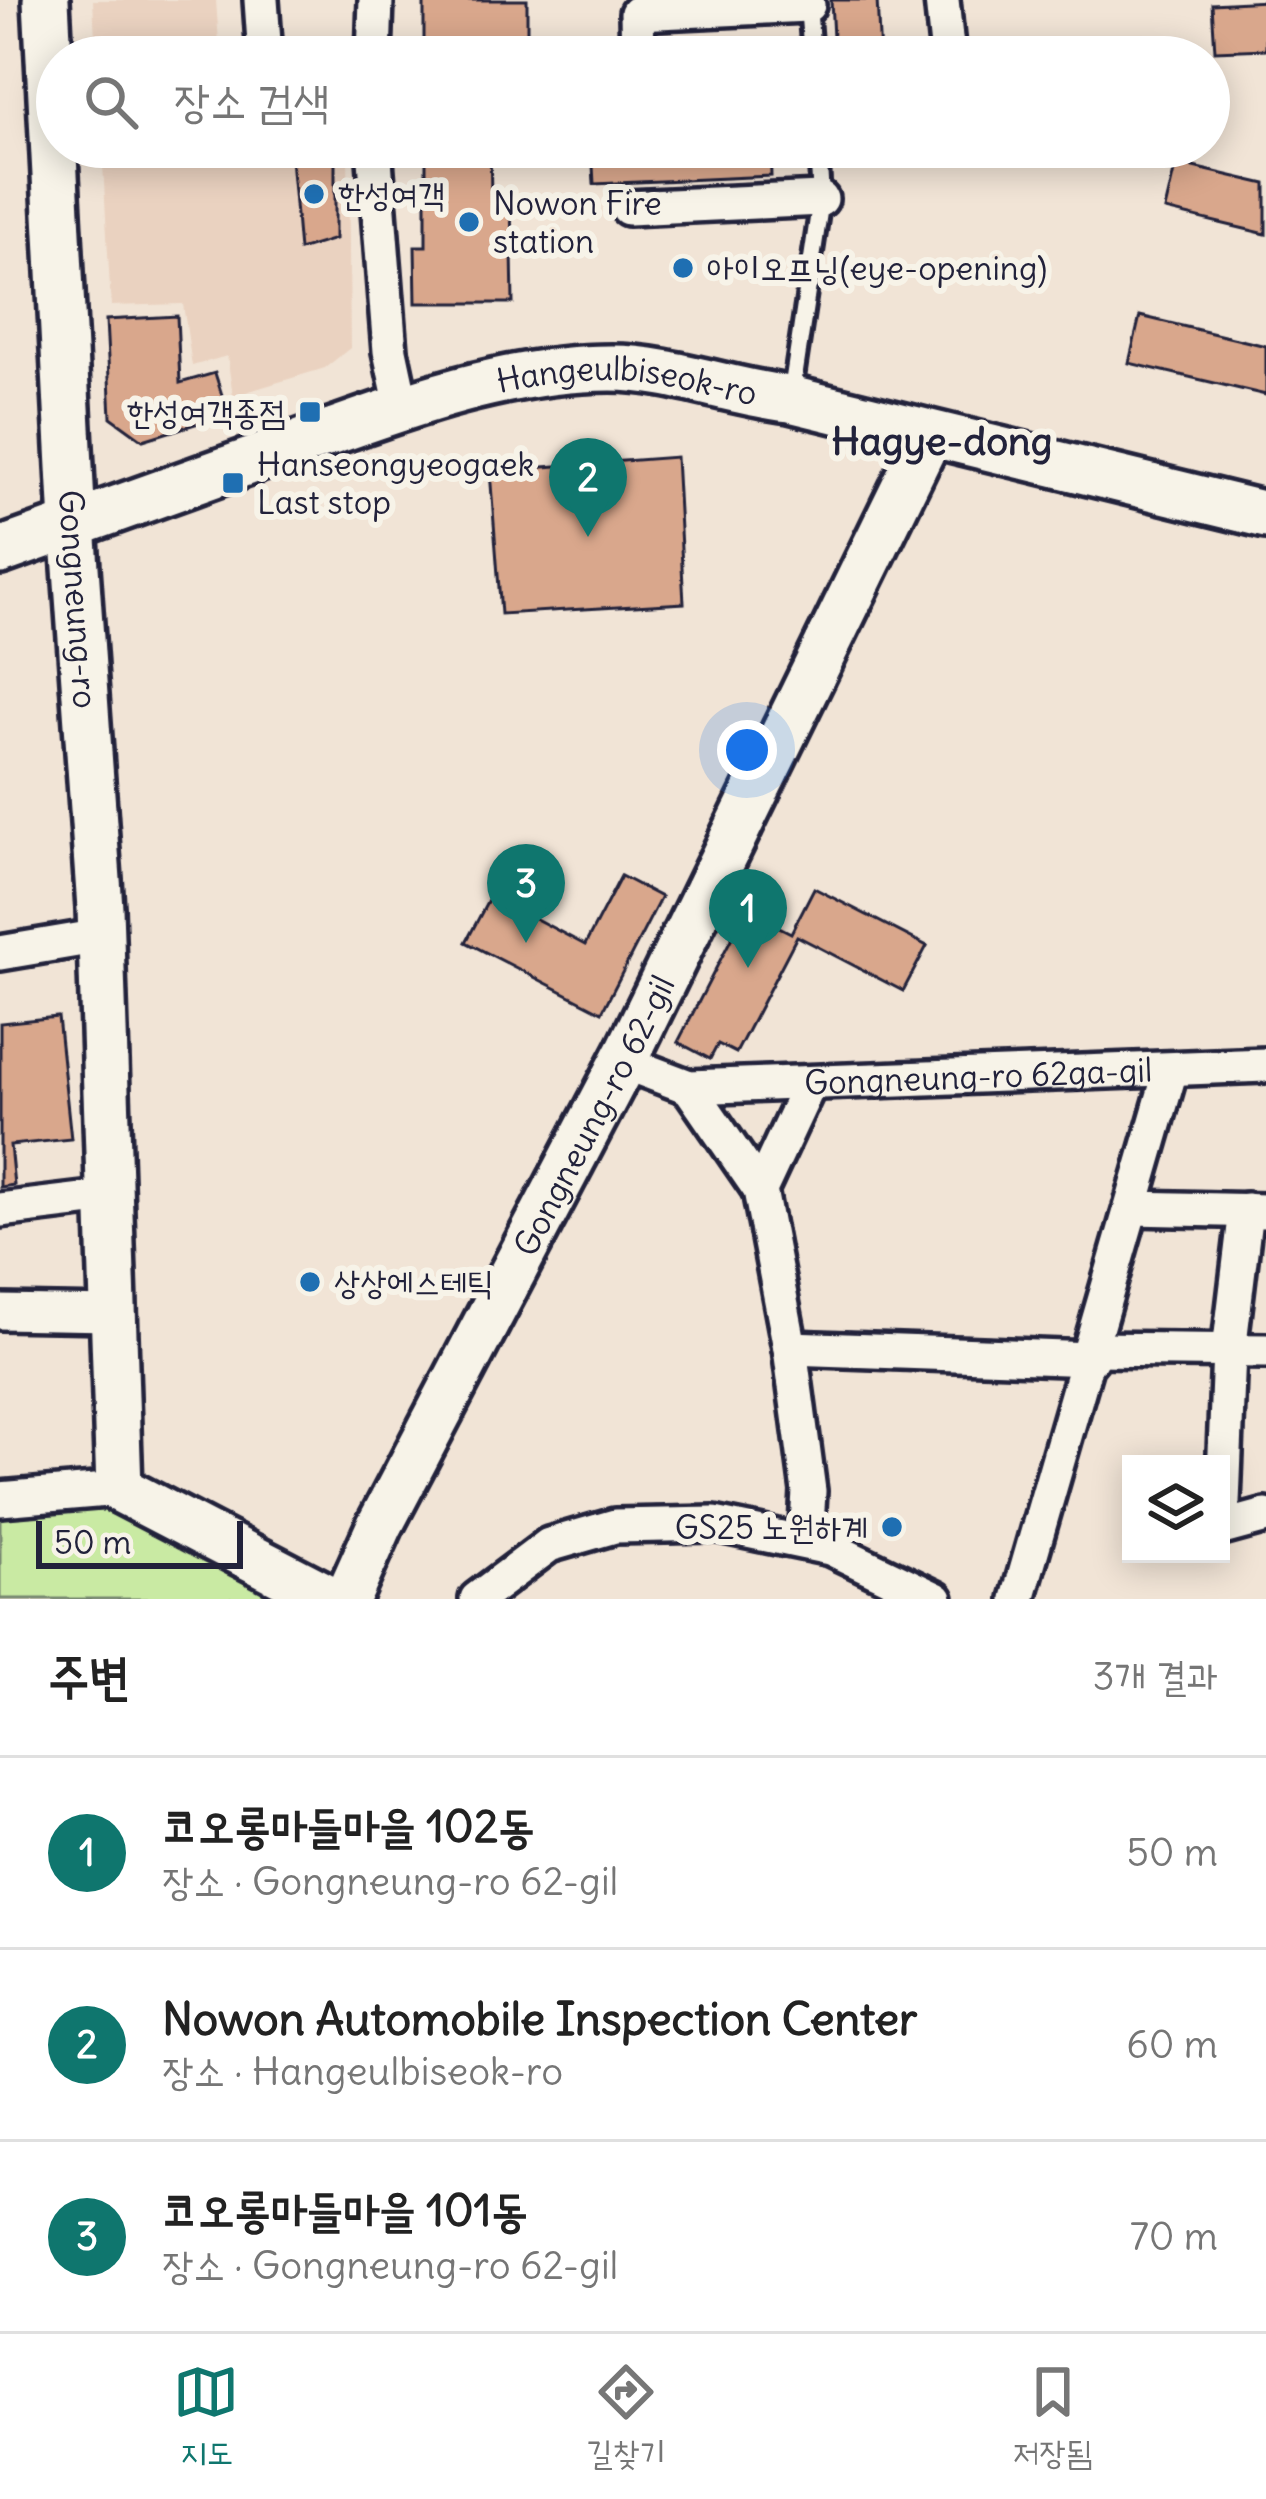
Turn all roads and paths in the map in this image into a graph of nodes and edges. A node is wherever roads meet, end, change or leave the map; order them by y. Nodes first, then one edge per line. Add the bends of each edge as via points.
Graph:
1 (46, 0) edge
2 (261, 0) edge
3 (376, 0) edge
4 (942, 0) edge
5 (808, 3) edge
6 (48, 36) edge
7 (264, 36) edge
8 (375, 36) edge
9 (638, 36) edge
10 (810, 36) edge
11 (946, 36) edge
12 (55, 168) edge
13 (376, 168) edge
14 (819, 168) edge
15 (821, 199) junction
16 (628, 208) dead end
17 (790, 399) junction
18 (402, 407) junction
19 (930, 434) junction
20 (1266, 515) edge
21 (73, 525) junction
22 (0, 551) edge
23 (101, 935) junction
24 (0, 952) edge
25 (623, 1062) junction
26 (1266, 1065) edge
27 (1170, 1072) junction
28 (809, 1084) junction
29 (689, 1087) junction
30 (760, 1190) junction
31 (108, 1197) junction
32 (1132, 1208) junction
33 (0, 1210) edge
34 (1256, 1211) edge
35 (0, 1312) edge
36 (112, 1314) junction
37 (790, 1348) junction
38 (1229, 1351) junction
39 (1266, 1351) edge
40 (1092, 1354) junction
41 (1225, 1455) edge
42 (118, 1489) junction
43 (0, 1499) edge
44 (1266, 1516) edge
45 (1230, 1526) edge
46 (806, 1542) junction
47 (331, 1599) edge
48 (347, 1599) edge
49 (477, 1599) edge
50 (936, 1599) edge
51 (1018, 1599) edge

1 - 6 street, Gongneung-ro
2 - 7 street
3 - 8 street
4 - 11 street
5 - 9 street via 638,13
5 - 10 lane
12 - 21 street, Gongneung-ro
13 - 18 street
14 - 15 lane
15 - 16 street
15 - 17 lane
17 - 18 street, Hangeulbiseok-ro via 663,370 607,368 478,386
17 - 19 street, Hangeulbiseok-ro
18 - 21 street, Hangeulbiseok-ro
19 - 20 street, Hangeulbiseok-ro
19 - 25 street, Gongneung-ro 62-gil
21 - 22 street, Hangeulbiseok-ro
21 - 23 street, Gongneung-ro
23 - 24 street
23 - 31 street, Gongneung-ro
25 - 29 street, Gongneung-ro 62ga-gil
25 - 48 street, Gongneung-ro 62-gil
26 - 27 street, Gongneung-ro 62ga-gil
27 - 28 street, Gongneung-ro 62ga-gil
27 - 32 street
28 - 29 street, Gongneung-ro 62ga-gil
28 - 30 street
29 - 30 street
30 - 37 street
31 - 33 street
31 - 36 street, Gongneung-ro
32 - 34 street
32 - 40 street
34 - 38 street
35 - 36 street
36 - 42 street, Gongneung-ro
37 - 40 street
37 - 46 street via 809,1491
38 - 39 street
38 - 40 street
38 - 41 street
40 - 51 street
42 - 43 street
42 - 47 street
44 - 45 street
46 - 49 street via 714,1524 615,1526 549,1546
46 - 50 street

